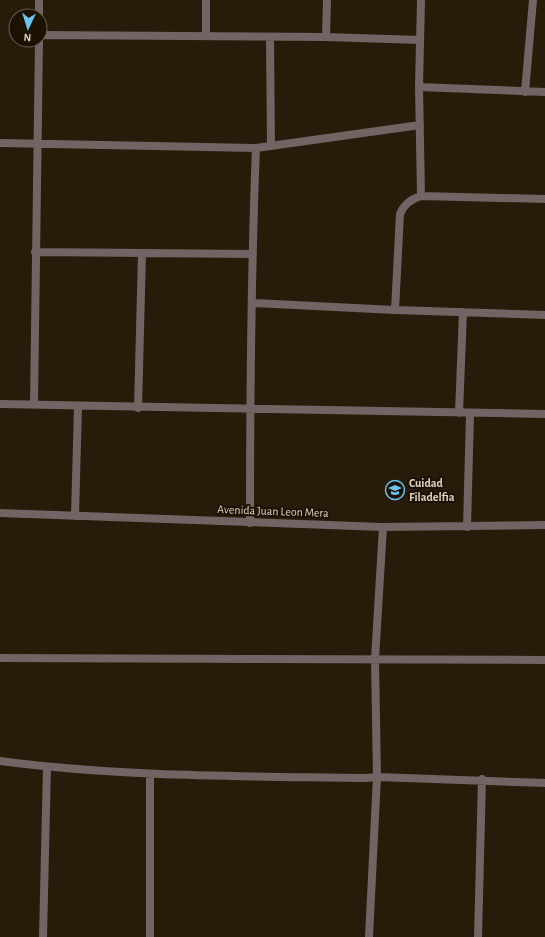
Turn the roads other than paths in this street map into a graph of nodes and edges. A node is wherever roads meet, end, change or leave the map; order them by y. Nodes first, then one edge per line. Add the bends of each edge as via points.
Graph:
1 (206, 0) edge
2 (327, 0) edge
3 (421, 0) edge
4 (533, 0) edge
5 (48, 35) edge
6 (206, 36) junction
7 (326, 37) junction
8 (270, 38) junction
9 (420, 40) junction
10 (38, 48) edge
11 (419, 87) junction
12 (525, 92) junction
13 (545, 92) edge
14 (420, 125) junction
15 (0, 143) edge
16 (37, 144) junction
17 (271, 146) junction
18 (256, 148) junction
19 (421, 196) junction
20 (545, 199) edge
21 (35, 252) junction
22 (142, 253) junction
23 (252, 254) junction
24 (252, 303) junction
25 (395, 310) junction
26 (463, 312) junction
27 (545, 315) edge
28 (0, 404) edge
29 (34, 404) junction
30 (78, 406) junction
31 (138, 408) junction
32 (250, 409) junction
33 (459, 413) junction
34 (470, 414) junction
35 (545, 414) edge
36 (0, 513) edge
37 (75, 516) junction
38 (250, 523) junction
39 (545, 525) edge
40 (383, 527) junction
41 (467, 527) junction
42 (0, 658) edge
43 (375, 659) junction
44 (545, 660) edge
45 (0, 761) edge
46 (47, 767) junction
47 (150, 774) junction
48 (377, 777) junction
49 (482, 780) junction
50 (545, 782) edge
51 (43, 937) edge
52 (150, 937) edge
53 (369, 937) edge
54 (478, 937) edge

1 - 6 street
2 - 7 street
3 - 9 street
4 - 12 street
5 - 6 street
6 - 8 street
7 - 8 street
7 - 9 street
8 - 17 street
9 - 11 street
10 - 16 street
11 - 12 street
11 - 14 street
12 - 13 street
14 - 17 street
14 - 19 street
15 - 16 street
16 - 18 street
16 - 21 street
17 - 18 street
18 - 23 street
19 - 20 street
19 - 25 street via 407,203 400,214
21 - 22 street
21 - 29 street
22 - 23 street
22 - 31 street
23 - 24 street
24 - 25 street
24 - 32 street
25 - 26 street
26 - 27 street
26 - 33 street
28 - 29 street
29 - 30 street
30 - 31 street
30 - 37 street
31 - 32 street
32 - 33 street
32 - 38 street
33 - 34 street
34 - 35 street
34 - 41 street
36 - 37 street, Avenida Juan Leon Mera
37 - 38 street, Avenida Juan Leon Mera
38 - 40 street, Avenida Juan Leon Mera
39 - 41 street, Avenida Juan Leon Mera
40 - 41 street, Avenida Juan Leon Mera
40 - 43 street
42 - 43 street
43 - 44 street
43 - 48 street
45 - 46 street
46 - 47 street
46 - 51 street
47 - 48 street
47 - 52 street
48 - 49 street
48 - 53 street
49 - 50 street
49 - 54 street

